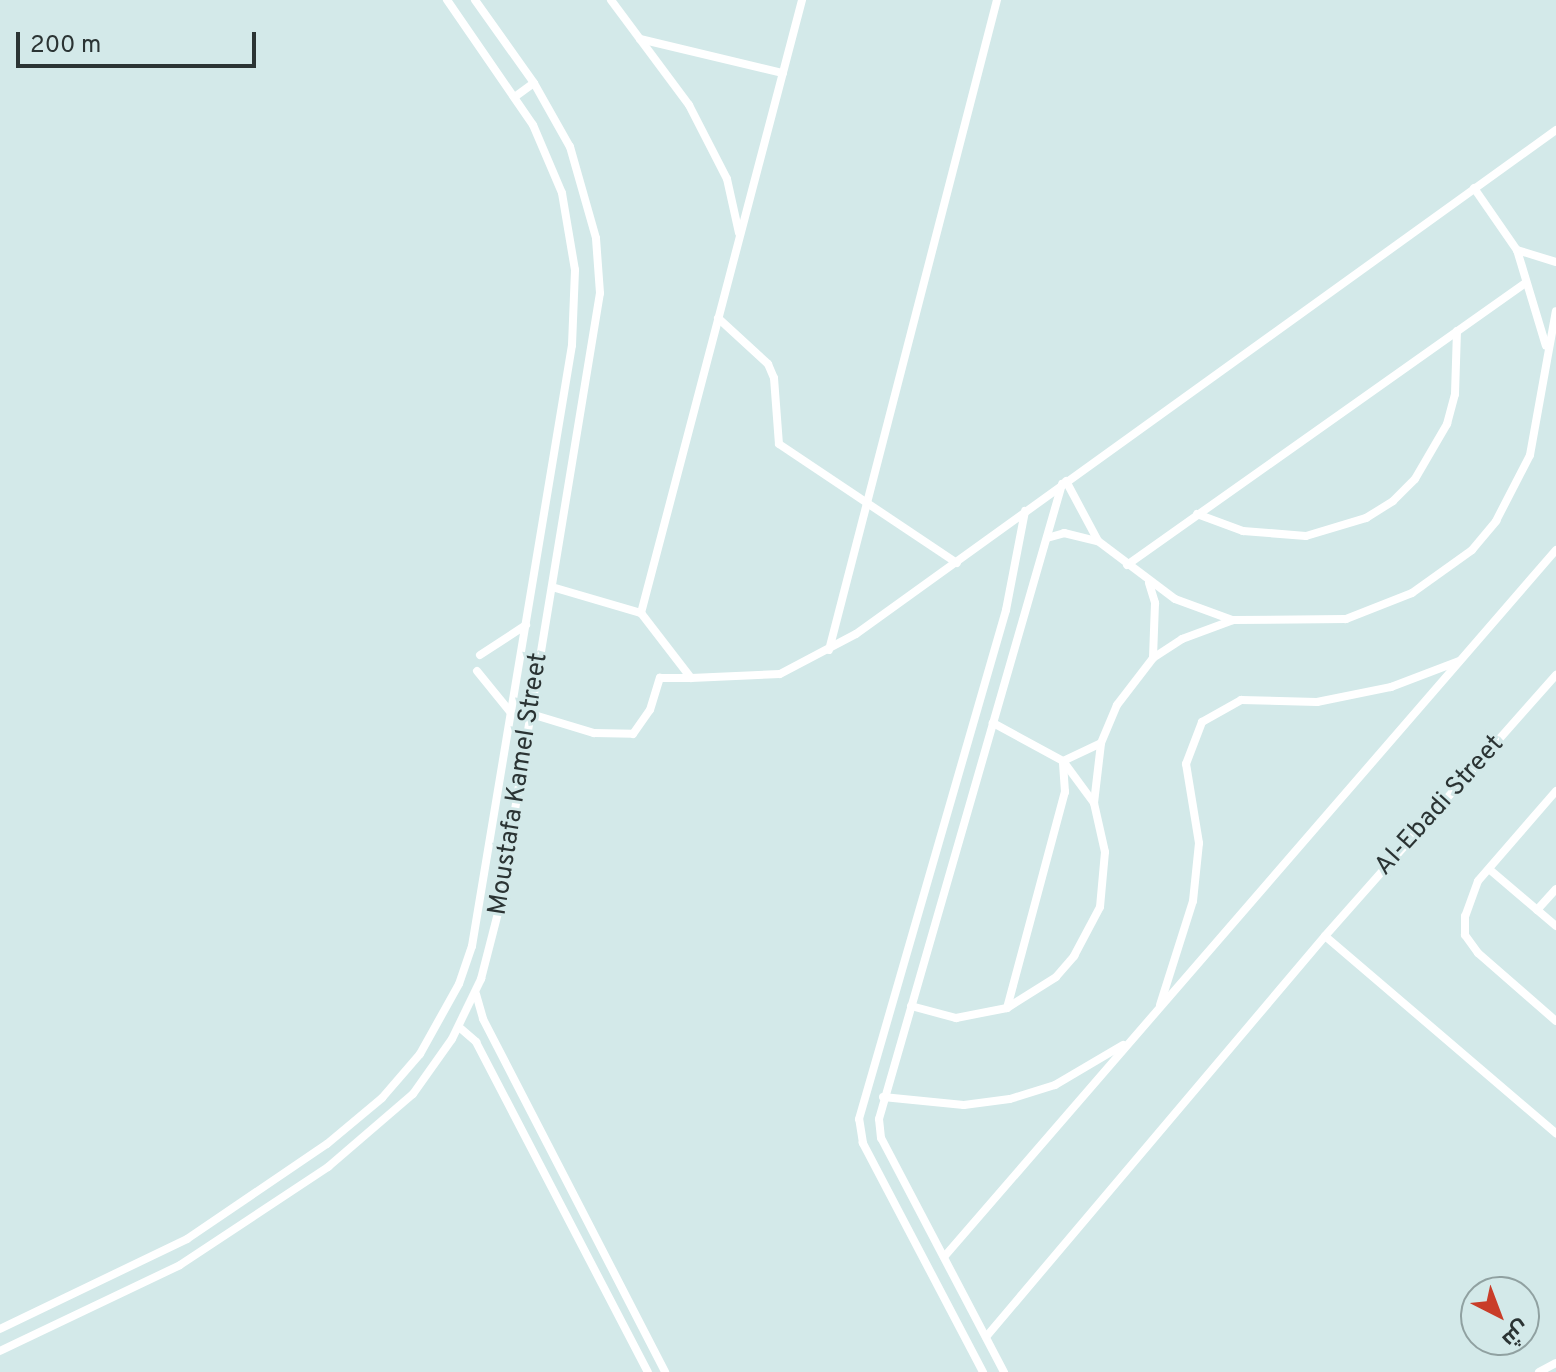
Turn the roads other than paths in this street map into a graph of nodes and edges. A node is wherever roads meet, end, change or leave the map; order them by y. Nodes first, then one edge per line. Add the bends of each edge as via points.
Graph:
1 (447, 0) edge
2 (475, 0) edge
3 (611, 0) edge
4 (802, 0) edge
5 (997, 0) edge
6 (639, 38) junction
7 (783, 73) junction
8 (534, 83) junction
9 (516, 96) junction
10 (1556, 130) edge
11 (1474, 188) junction
12 (740, 237) junction
13 (1517, 250) junction
14 (1556, 262) edge
15 (1526, 282) junction
16 (1556, 311) edge
17 (718, 318) junction
18 (1457, 331) junction
19 (1546, 348) junction
20 (1064, 482) junction
21 (869, 500) junction
22 (1025, 510) junction
23 (1197, 514) junction
24 (1047, 538) junction
25 (1098, 541) junction
26 (1556, 550) edge
27 (957, 563) junction
28 (1127, 565) junction
29 (1149, 583) junction
30 (552, 587) junction
31 (641, 613) junction
32 (1233, 620) junction
33 (526, 625) junction
34 (829, 650) junction
35 (480, 655) dead end
36 (1153, 658) junction
37 (1462, 660) junction
38 (520, 662) junction
39 (539, 665) junction
40 (477, 671) dead end
41 (1556, 675) edge
42 (518, 678) junction
43 (691, 678) junction
44 (537, 681) junction
45 (512, 714) junction
46 (531, 714) junction
47 (993, 723) junction
48 (1101, 743) junction
49 (1063, 761) junction
50 (1556, 791) edge
51 (1094, 803) junction
52 (1489, 869) junction
53 (1556, 889) edge
54 (1537, 910) junction
55 (1556, 926) edge
56 (1325, 936) junction
57 (476, 992) junction
58 (911, 1006) junction
59 (1007, 1008) junction
60 (1159, 1009) junction
61 (1556, 1021) edge
62 (459, 1027) junction
63 (1135, 1037) junction
64 (883, 1097) junction
65 (1556, 1133) edge
66 (309, 1159) junction
67 (319, 1173) junction
68 (944, 1257) junction
69 (0, 1329) edge
70 (986, 1337) junction
71 (0, 1351) edge
72 (1556, 1363) edge
73 (648, 1372) edge
74 (665, 1372) edge
75 (983, 1372) edge
76 (1004, 1372) edge
77 (1539, 1372) edge

1 - 9 street, Moustafa Kamel Street
2 - 8 street, Moustafa Kamel Street
3 - 6 street
4 - 7 street
5 - 21 street
6 - 7 street
6 - 12 street via 689,105 727,179
7 - 12 street
8 - 9 street
8 - 30 street, Moustafa Kamel Street via 583,183 596,238 600,293
9 - 33 street, Moustafa Kamel Street via 562,193 576,296
10 - 11 street
11 - 13 street
11 - 20 street
12 - 17 street
13 - 14 street
13 - 15 street
15 - 18 street
15 - 19 street
16 - 19 street
17 - 21 street via 768,364 774,378 779,444
17 - 31 street
18 - 23 street
18 - 23 street via 1455,394 1447,424 1434,453 1393,501 1351,524 1306,536 1243,531
19 - 32 street via 1530,455 1504,508 1472,550 1412,593 1346,619
20 - 22 street
20 - 24 street
20 - 25 street
21 - 27 street
21 - 34 street
22 - 27 street
22 - 75 street via 1006,610 859,1119 863,1143
23 - 28 street
24 - 25 street via 1073,534
24 - 47 street
25 - 28 street
26 - 37 street
27 - 34 street
28 - 29 street
29 - 32 street
29 - 36 street via 1155,603
30 - 31 street
30 - 39 street, Moustafa Kamel Street
31 - 43 street
32 - 36 street via 1182,639
33 - 35 street
33 - 38 street, Moustafa Kamel Street
34 - 43 street via 780,674
36 - 48 street via 1117,705
37 - 60 street
37 - 60 street via 1391,687 1317,702 1241,700 1202,722 1186,764 1199,843 1193,901
38 - 39 street
38 - 42 street, Moustafa Kamel Street
39 - 44 street, Moustafa Kamel Street
40 - 45 street
41 - 56 street, Al-Ebadi Street
42 - 44 street
42 - 45 street, Moustafa Kamel Street
43 - 46 street via 660,678 650,710 633,734 594,733
44 - 46 street, Moustafa Kamel Street
45 - 66 street, Moustafa Kamel Street via 480,907 459,984 402,1077
46 - 57 street, Moustafa Kamel Street via 494,935
47 - 49 street
47 - 58 street
48 - 49 street
48 - 51 street
49 - 51 street
49 - 59 street via 1065,792
50 - 52 street
51 - 59 street via 1105,880 1089,933 1056,977
52 - 54 street
52 - 61 street via 1469,898 1465,935 1478,953
53 - 54 street
54 - 55 street
56 - 65 street
56 - 70 street, Al-Ebadi Street
57 - 62 street, Moustafa Kamel Street
57 - 74 street via 487,1026
58 - 59 street via 956,1018
58 - 64 street
60 - 63 street
62 - 67 street, Moustafa Kamel Street via 413,1094
62 - 73 street via 473,1037
63 - 64 street via 1097,1064 1010,1099 964,1105
63 - 68 street
64 - 68 street via 881,1138
66 - 67 street
66 - 69 street, Moustafa Kamel Street via 187,1239
67 - 71 street, Moustafa Kamel Street via 180,1265
68 - 70 street
70 - 76 street
72 - 77 street

